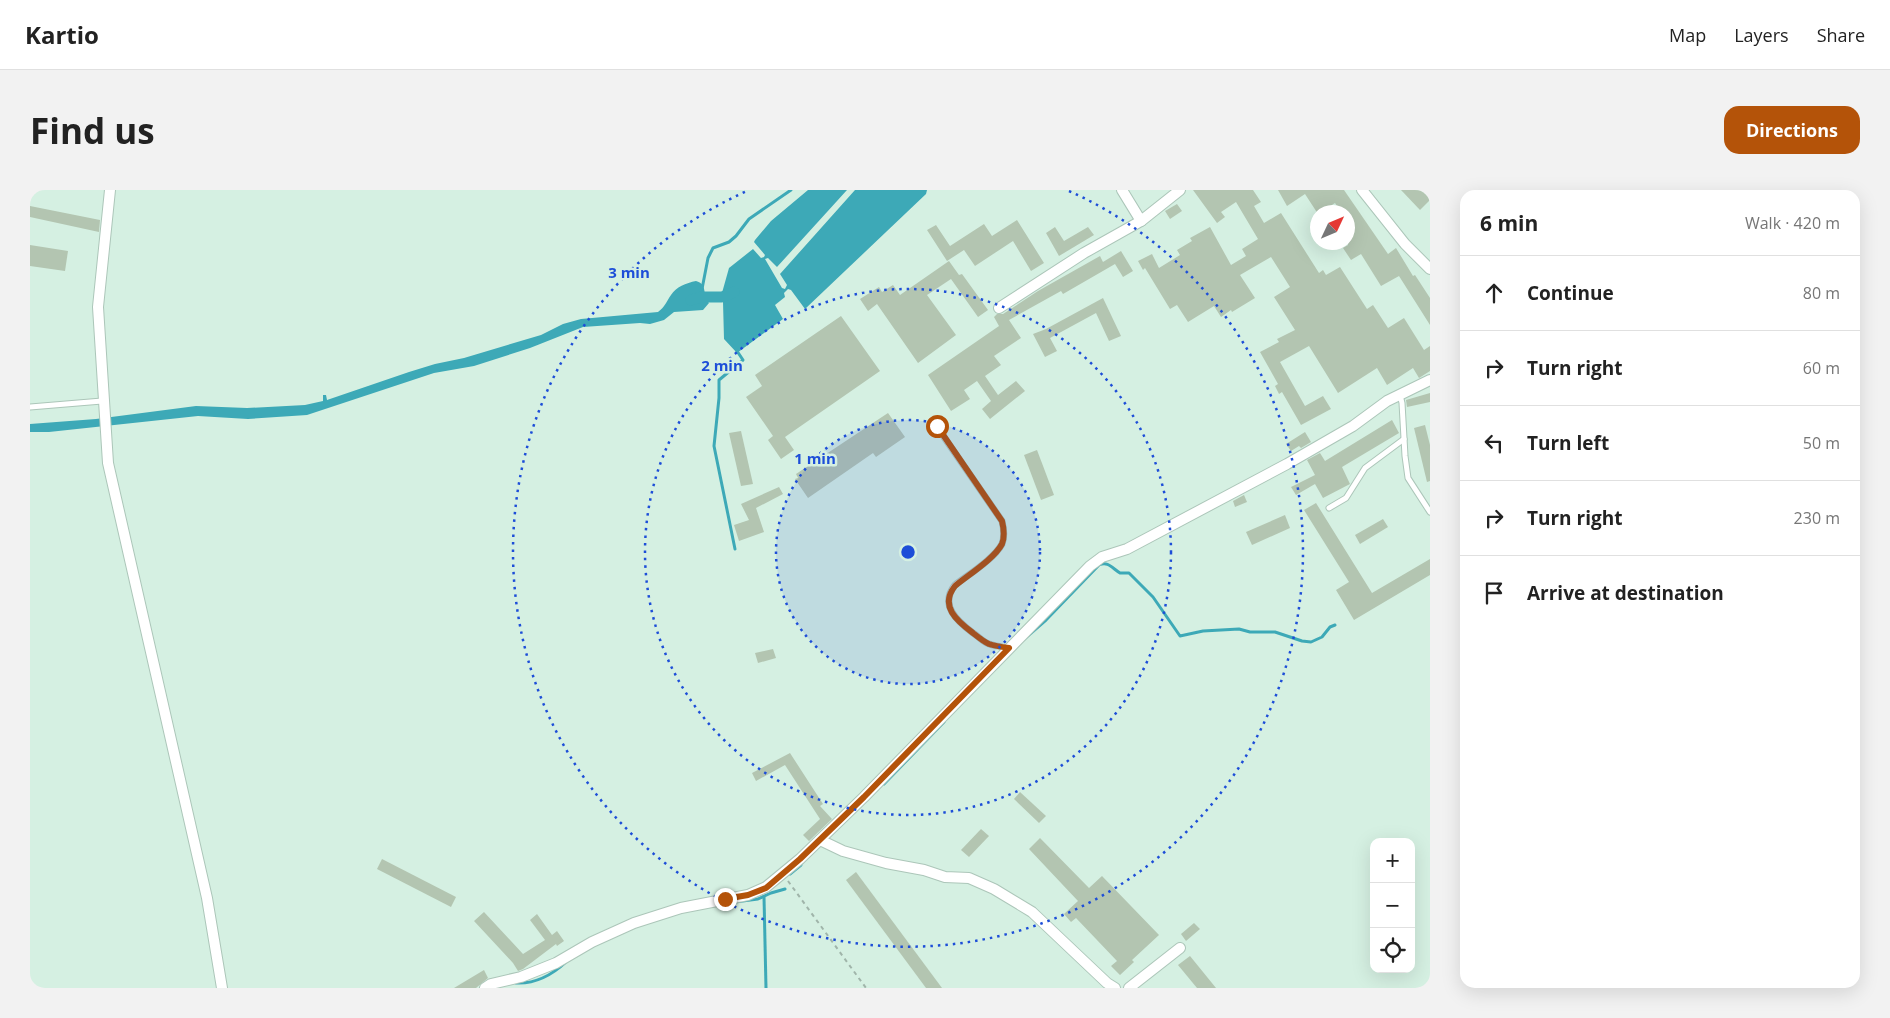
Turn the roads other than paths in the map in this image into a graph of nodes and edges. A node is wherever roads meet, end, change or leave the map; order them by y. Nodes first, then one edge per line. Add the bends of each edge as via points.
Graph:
1 (110, 190) edge
2 (1122, 190) edge
3 (1180, 190) edge
4 (1362, 190) edge
5 (1141, 221) junction
6 (1430, 270) edge
7 (999, 308) dead end
8 (1430, 380) edge
9 (1400, 395) junction
10 (102, 400) junction
11 (30, 407) edge
12 (937, 426) dead end
13 (1404, 439) junction
14 (1329, 508) dead end
15 (1430, 512) edge
16 (1009, 648) junction
17 (820, 840) junction
18 (1180, 948) dead end
19 (222, 988) edge
20 (485, 988) edge
21 (1115, 988) edge
22 (1129, 988) edge

1 - 10 street via 98,307
2 - 5 street
3 - 5 street
4 - 6 street
5 - 7 street
8 - 9 street
9 - 13 lane
9 - 16 street via 1287,464 1127,549 1102,557
10 - 11 lane
10 - 19 street via 108,463 207,898
12 - 16 lane via 1002,521 1004,533 996,552 949,592 948,602 954,616 988,644
13 - 14 lane via 1365,468 1346,498
13 - 15 lane via 1408,478
16 - 17 street
17 - 20 street via 766,888 634,923 556,963
17 - 21 street via 842,851 945,877 969,878 994,889 1032,912
18 - 22 street

